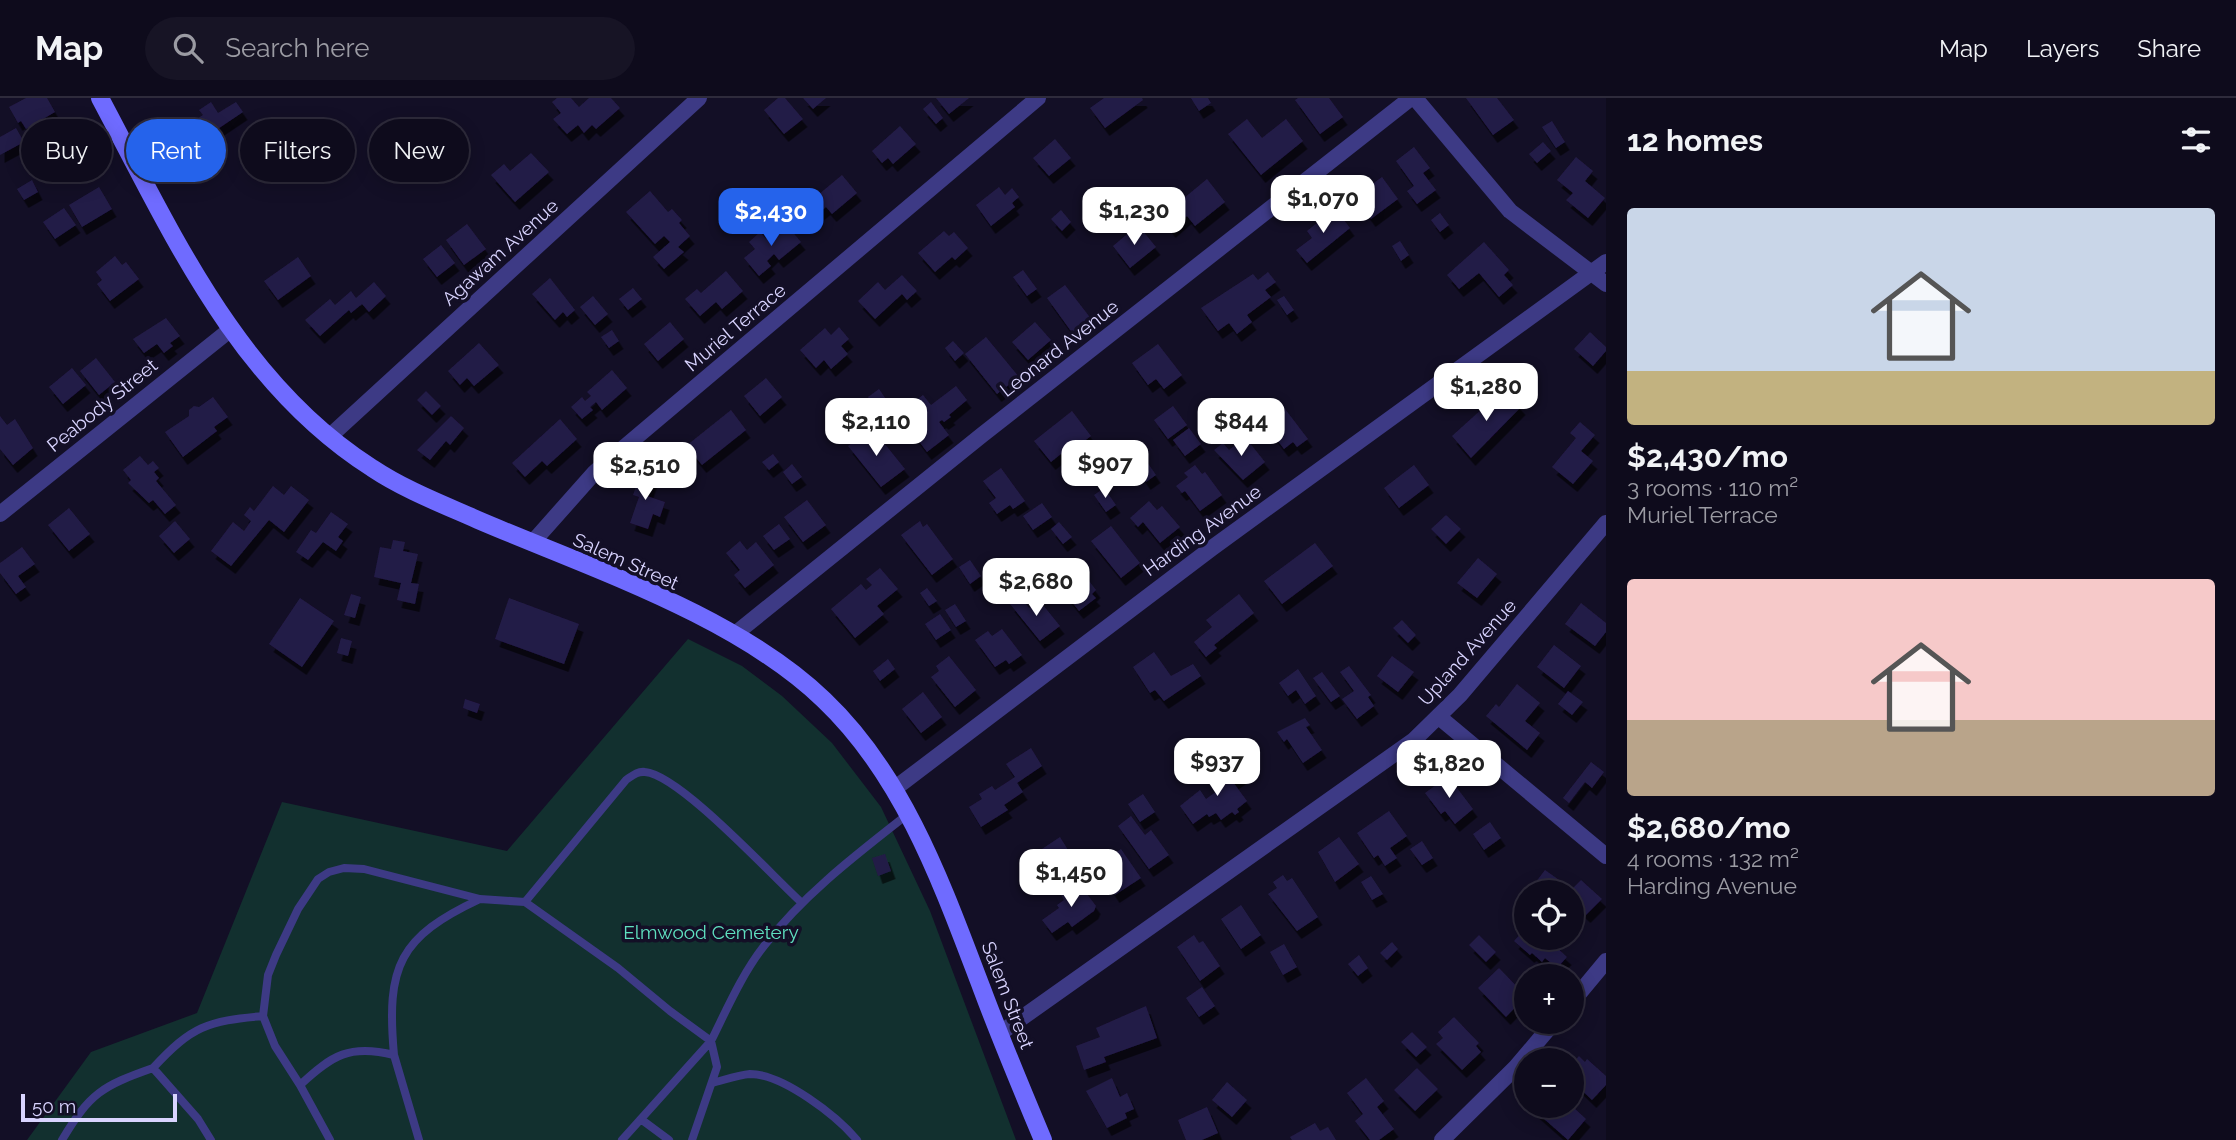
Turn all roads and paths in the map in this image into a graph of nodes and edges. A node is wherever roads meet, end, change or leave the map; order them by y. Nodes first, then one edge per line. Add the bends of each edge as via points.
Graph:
1 (100, 98) edge
2 (699, 98) edge
3 (1038, 98) edge
4 (1413, 98) edge
5 (1606, 262) edge
6 (1593, 272) junction
7 (1606, 284) edge
8 (231, 329) junction
9 (329, 437) junction
10 (0, 514) edge
11 (1606, 523) edge
12 (532, 543) junction
13 (735, 634) junction
14 (1439, 717) junction
15 (894, 789) junction
16 (908, 814) junction
17 (1606, 856) edge
18 (480, 899) junction
19 (525, 902) junction
20 (802, 903) junction
21 (1606, 961) edge
22 (1584, 988) edge
23 (263, 1016) junction
24 (999, 1034) junction
25 (1545, 1034) edge
26 (712, 1041) junction
27 (394, 1055) junction
28 (153, 1068) junction
29 (712, 1083) junction
30 (300, 1085) junction
31 (642, 1120) junction
32 (62, 1140) edge
33 (211, 1140) edge
34 (330, 1140) edge
35 (419, 1140) edge
36 (622, 1140) edge
37 (669, 1140) edge
38 (692, 1140) edge
39 (857, 1140) edge
40 (1043, 1140) edge
41 (1442, 1140) edge

1 - 8 main road, Salem Street via 182,253
2 - 9 street, Agawam Avenue
3 - 12 street, Muriel Terrace via 595,472
4 - 6 street via 1510,211
4 - 13 street, Leonard Avenue
5 - 6 street, Harding Avenue
6 - 7 street
6 - 15 street, Harding Avenue via 1212,548
8 - 9 main road, Salem Street via 269,379
8 - 10 street, Peabody Street
9 - 12 main road, Salem Street via 407,488
11 - 14 street, Upland Avenue
12 - 13 main road, Salem Street
13 - 15 main road, Salem Street via 798,676 826,701
14 - 17 street
14 - 24 street, Upland Avenue via 1382,763
15 - 16 main road, Salem Street
16 - 20 lane
16 - 24 main road, Salem Street via 949,903
18 - 19 lane
18 - 23 lane via 364,869 329,872 318,879 298,909 275,955
18 - 27 lane via 436,922 401,958 392,1013
19 - 20 lane via 626,780 644,772 678,788
19 - 26 lane
20 - 26 lane via 757,956
21 - 22 street
23 - 28 lane via 211,1023 186,1034
23 - 30 lane via 275,1046
24 - 40 main road, Salem Street
25 - 41 street
26 - 29 lane via 717,1067
26 - 31 lane
27 - 30 lane via 374,1050 342,1053
27 - 35 lane
28 - 32 lane via 97,1093 83,1105
28 - 33 lane
29 - 38 lane
29 - 39 lane via 750,1074 764,1077 815,1103
30 - 34 lane
31 - 36 lane
31 - 37 lane

